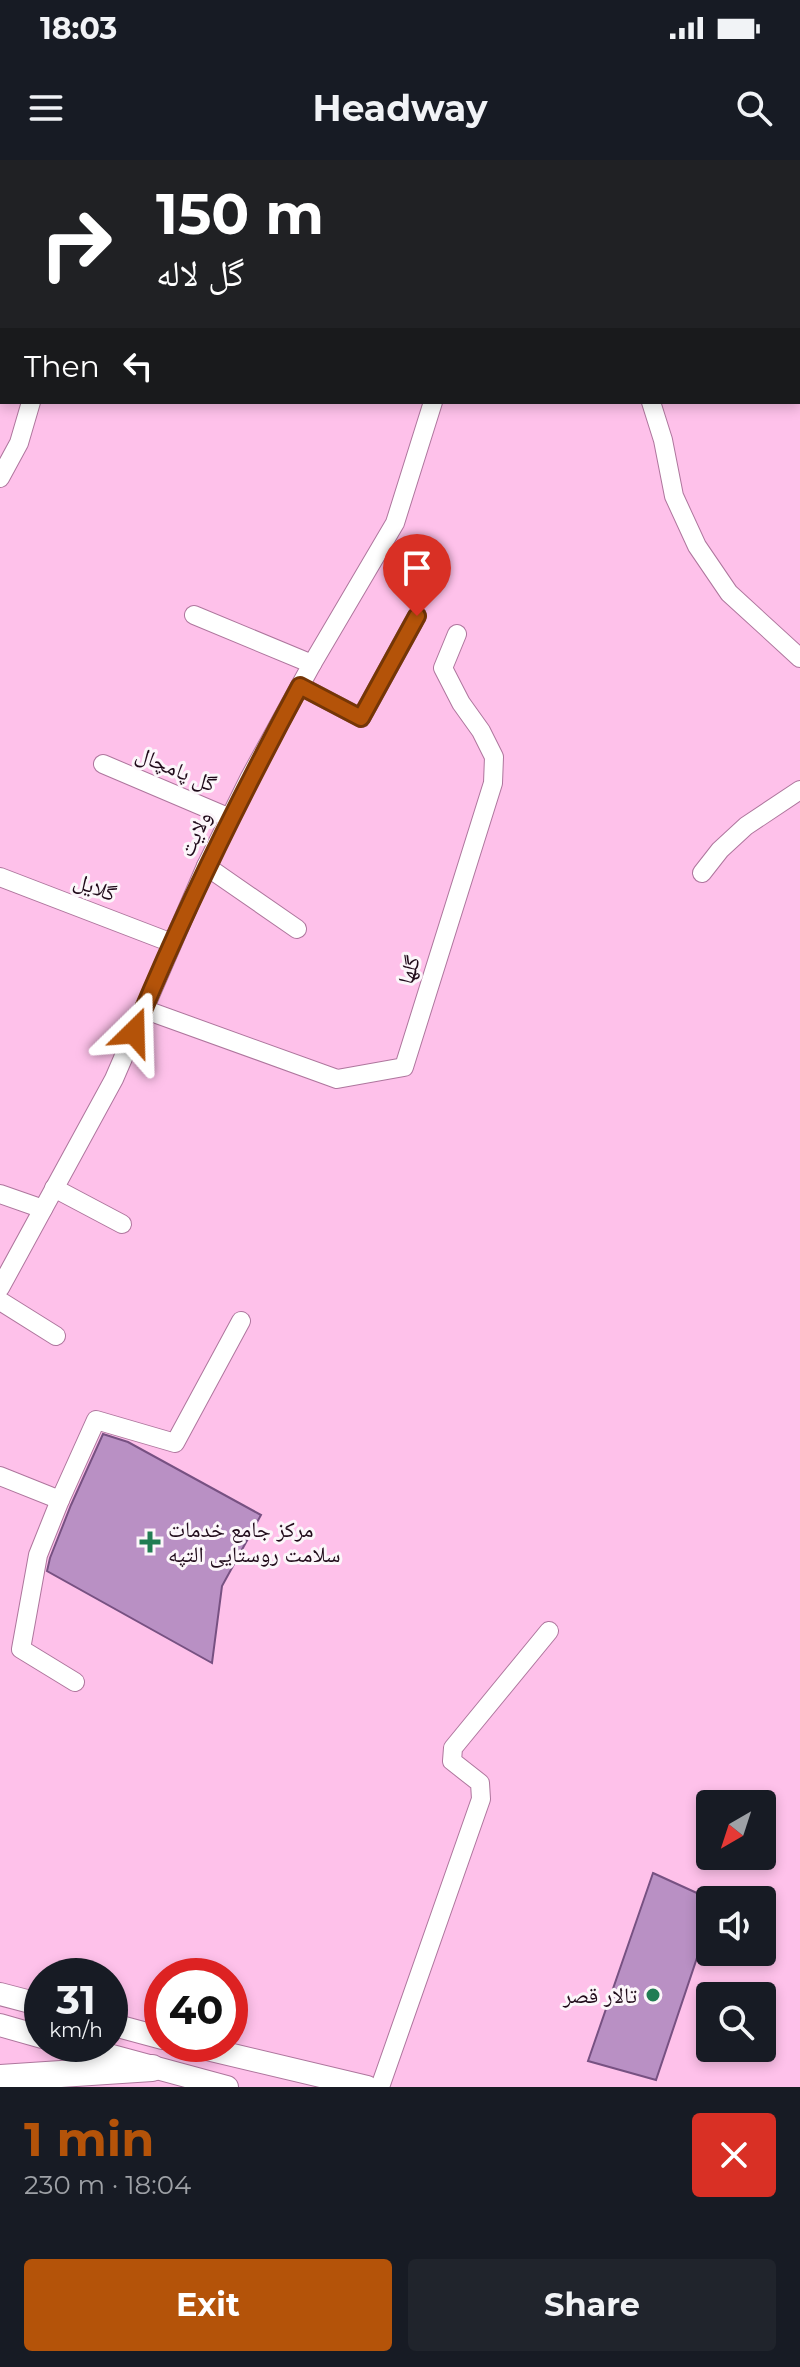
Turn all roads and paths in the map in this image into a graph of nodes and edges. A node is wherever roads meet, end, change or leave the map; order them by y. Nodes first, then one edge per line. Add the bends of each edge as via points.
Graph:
1 (30, 404) edge
2 (432, 404) edge
3 (652, 404) edge
4 (0, 478) edge
5 (194, 615) dead end
6 (417, 616) dead end
7 (457, 634) dead end
8 (800, 658) edge
9 (312, 664) junction
10 (300, 686) junction
11 (103, 764) dead end
12 (800, 790) edge
13 (230, 818) junction
14 (206, 866) junction
15 (702, 873) dead end
16 (0, 877) edge
17 (297, 929) dead end
18 (172, 943) junction
19 (143, 1009) junction
20 (54, 1188) junction
21 (0, 1194) edge
22 (43, 1209) junction
23 (122, 1224) dead end
24 (0, 1288) edge
25 (0, 1301) edge
26 (241, 1321) dead end
27 (56, 1336) dead end
28 (0, 1476) edge
29 (60, 1500) junction
30 (549, 1631) dead end
31 (75, 1682) dead end
32 (0, 1994) edge
33 (24, 2000) edge
34 (0, 2025) edge
35 (24, 2032) edge
36 (248, 2059) edge
37 (128, 2061) edge
38 (152, 2068) junction
39 (0, 2078) edge
40 (227, 2087) edge
41 (367, 2087) edge
42 (380, 2087) edge

1 - 4 street via 19,443
2 - 9 street, ولایت via 395,523
3 - 8 street via 674,496 697,546 729,593
5 - 9 street
6 - 10 street via 361,718
7 - 19 street, گلها via 443,668 494,757 493,783 404,1067 337,1079
9 - 10 street, ولایت
10 - 13 street, ولایت
11 - 13 street, گل پامچال
12 - 15 street via 746,826
13 - 14 street, ولایت
14 - 17 street
14 - 18 street, ولایت
16 - 18 street, گلایل
18 - 19 street, ولایت
19 - 20 street, ولایت via 114,1079
20 - 22 street, ولایت
20 - 23 street
21 - 22 street
22 - 24 street, ولایت
25 - 27 street
26 - 29 street via 175,1443 96,1420
28 - 29 street
29 - 31 street via 38,1555 21,1649
30 - 42 street via 453,1748 452,1761 480,1783 481,1799
32 - 33 main road
34 - 35 main road
36 - 41 main road
37 - 38 main road
38 - 39 highway
38 - 40 main road

